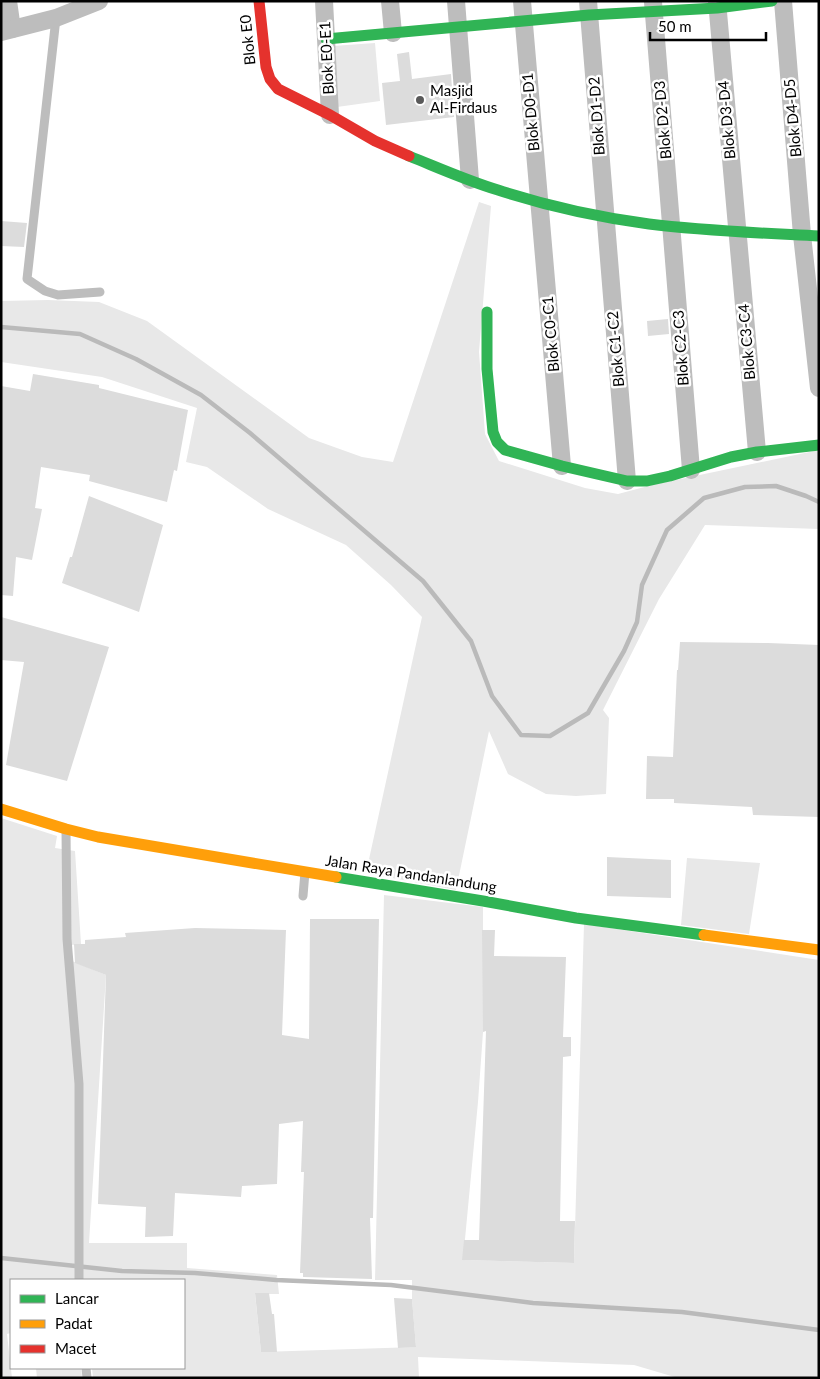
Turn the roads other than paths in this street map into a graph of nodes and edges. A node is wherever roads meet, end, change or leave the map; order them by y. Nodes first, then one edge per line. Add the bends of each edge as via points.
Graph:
1 (8, 1) edge
2 (100, 1) edge
3 (259, 1) edge
4 (324, 1) edge
5 (390, 1) edge
6 (456, 1) edge
7 (522, 1) edge
8 (772, 1) edge
9 (783, 1) edge
10 (717, 4) edge
11 (654, 7) edge
12 (589, 8) edge
13 (56, 18) junction
14 (523, 21) junction
15 (457, 27) junction
16 (6, 31) edge
17 (393, 33) junction
18 (326, 39) junction
19 (330, 115) junction
20 (470, 180) junction
21 (538, 202) junction
22 (605, 218) junction
23 (672, 227) junction
24 (737, 232) junction
25 (810, 235) edge
26 (100, 292) dead end
27 (487, 312) dead end
28 (819, 388) edge
29 (819, 445) edge
30 (757, 452) junction
31 (562, 466) junction
32 (691, 470) junction
33 (627, 481) junction
34 (1, 809) edge
35 (66, 829) junction
36 (305, 872) junction
37 (303, 896) dead end
38 (819, 950) edge
39 (79, 1279) edge

1 - 16 street
2 - 13 street
3 - 19 street, Blok E0 via 268,75 273,84
4 - 18 street, Blok E0-E1
5 - 17 street
6 - 15 street
7 - 14 street, Blok D0-D1
8 - 10 street
9 - 25 street, Blok D4-D5
10 - 11 street
10 - 24 street, Blok D3-D4
11 - 12 street
11 - 23 street, Blok D2-D3
12 - 14 street
12 - 22 street, Blok D1-D2
13 - 16 street
13 - 26 lane via 27,279 58,295
14 - 15 street
14 - 21 street, Blok D0-D1
15 - 17 street
15 - 20 street
17 - 18 street
18 - 19 street, Blok E0-E1
19 - 20 street via 375,141
20 - 21 street
21 - 22 street
21 - 31 street, Blok C0-C1
22 - 23 street
22 - 33 street, Blok C1-C2
23 - 24 street
23 - 32 street, Blok C2-C3
24 - 25 street
24 - 30 street, Blok C3-C4
25 - 28 street, Blok D4-D5
27 - 31 street via 487,369 494,438 505,450
29 - 30 street
30 - 32 street
31 - 33 street
32 - 33 street via 647,481
34 - 35 street, Jalan Raya Pandanlandung
35 - 36 street, Jalan Raya Pandanlandung
35 - 39 lane via 67,940 79,1084
36 - 37 lane
36 - 38 street, Jalan Raya Pandanlandung via 576,918

